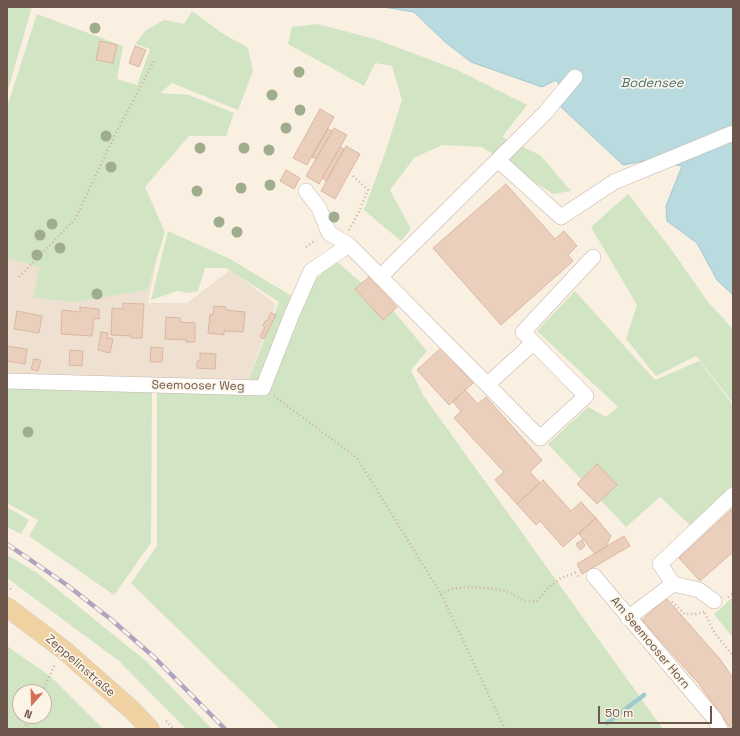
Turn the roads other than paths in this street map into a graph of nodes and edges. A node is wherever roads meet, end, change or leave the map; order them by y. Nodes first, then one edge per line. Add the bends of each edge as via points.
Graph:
1 (574, 77) dead end
2 (733, 133) edge
3 (498, 160) junction
4 (306, 191) dead end
5 (346, 244) junction
6 (593, 257) dead end
7 (380, 277) junction
8 (533, 343) junction
9 (7, 381) edge
10 (488, 384) junction
11 (733, 495) edge
12 (590, 579) road end
13 (667, 588) junction
14 (713, 605) road end
15 (7, 607) edge
16 (628, 618) junction
17 (150, 729) edge
18 (720, 729) edge

1 - 3 street via 545,113
2 - 3 street via 614,182 561,217
3 - 7 street
4 - 5 street via 319,208 329,233
5 - 7 street
5 - 9 street, Seemooser Weg via 311,271 263,388
6 - 8 street via 523,332
7 - 10 street
8 - 10 street
8 - 10 street via 586,396 540,438
11 - 13 street via 660,564
12 - 16 street, Am Seemooser Horn
13 - 14 street via 699,590
13 - 16 street
15 - 17 main road, Zeppelinstraße via 64,650
16 - 18 street, Am Seemooser Horn via 714,718

